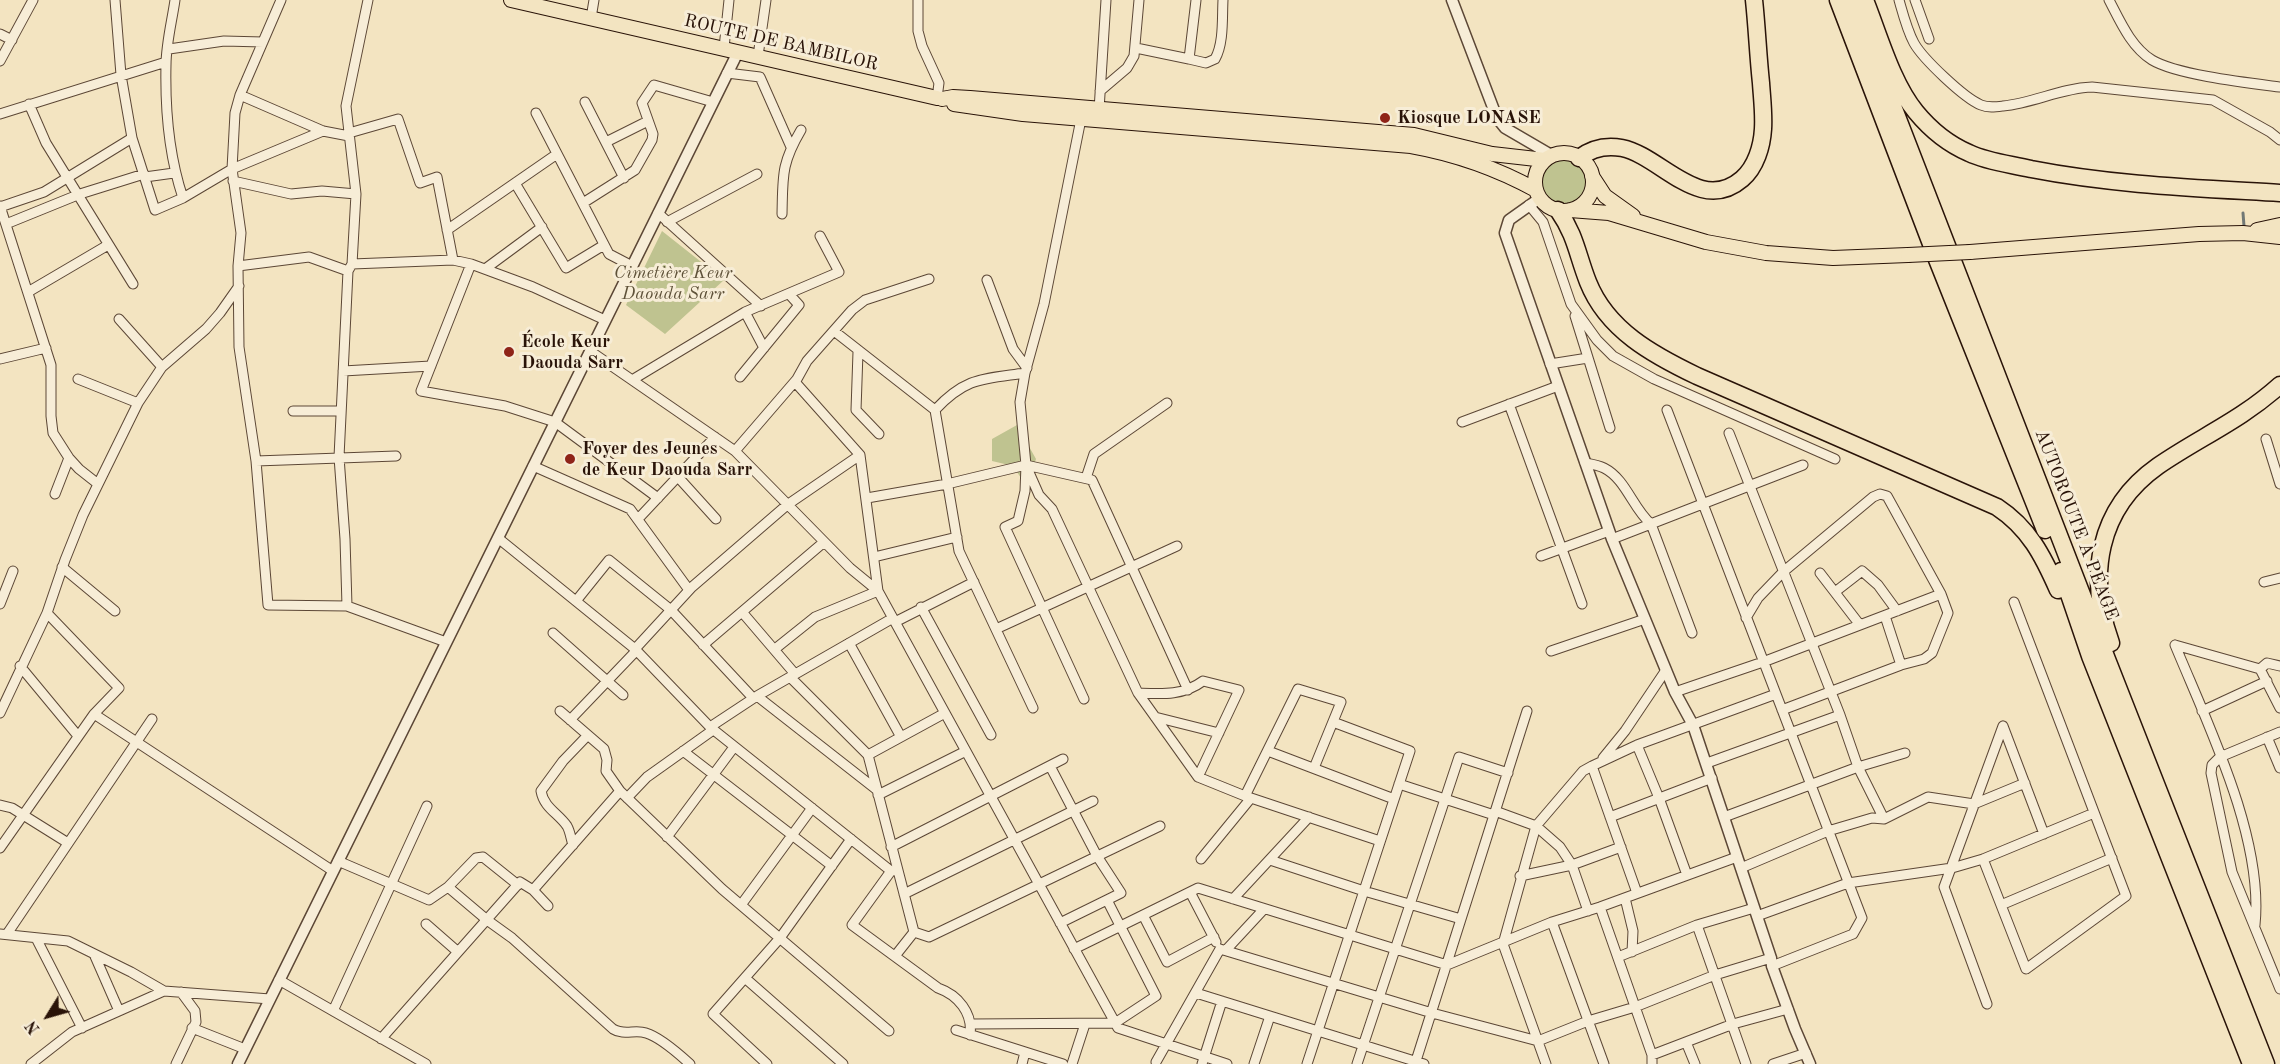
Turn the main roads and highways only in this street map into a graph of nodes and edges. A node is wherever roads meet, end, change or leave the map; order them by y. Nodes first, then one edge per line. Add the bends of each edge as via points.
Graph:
1 (511, 0) edge
2 (1754, 0) edge
3 (1838, 0) edge
4 (1852, 0) edge
5 (1865, 0) edge
6 (937, 98) road end
7 (1549, 158) junction
8 (1579, 158) junction
9 (1592, 175) junction
10 (2280, 193) edge
11 (1535, 198) junction
12 (1564, 210) junction
13 (1643, 222) junction
14 (2280, 225) edge
15 (2243, 233) junction
16 (2280, 237) edge
17 (2280, 385) edge
18 (2090, 656) junction
19 (2138, 735) junction
20 (2251, 1064) edge
21 (2266, 1064) edge

1 - 6 main road, ROUTE DE BAMBILOR
2 - 8 highway via 1763,129 1758,156 1747,175 1721,189 1702,189 1680,181 1623,148 1600,147
3 - 18 highway via 2061,570
4 - 19 highway, AUTOROUTE À PÉAGE
5 - 10 highway via 1898,82 1914,109 1939,135 1970,154 2077,178
7 - 8 main road via 1561,153
7 - 11 main road via 1537,172
7 - 11 main road via 1492,154 1414,135 970,98 942,99 977,109 1411,146 1486,166
8 - 9 main road
9 - 12 main road via 1589,196 1578,207
9 - 13 main road via 1605,196
11 - 12 main road via 1551,208
12 - 13 main road via 1599,211
12 - 18 highway via 1594,296 1637,343 1697,376 1997,507 2018,522 2042,554
13 - 15 main road, bridge via 1706,242 1774,254 1833,258
14 - 15 main road
15 - 16 main road
17 - 19 highway via 2258,405 2158,466 2122,501 2109,525 2101,547 2098,590
18 - 20 highway
19 - 21 highway, AUTOROUTE À PÉAGE

